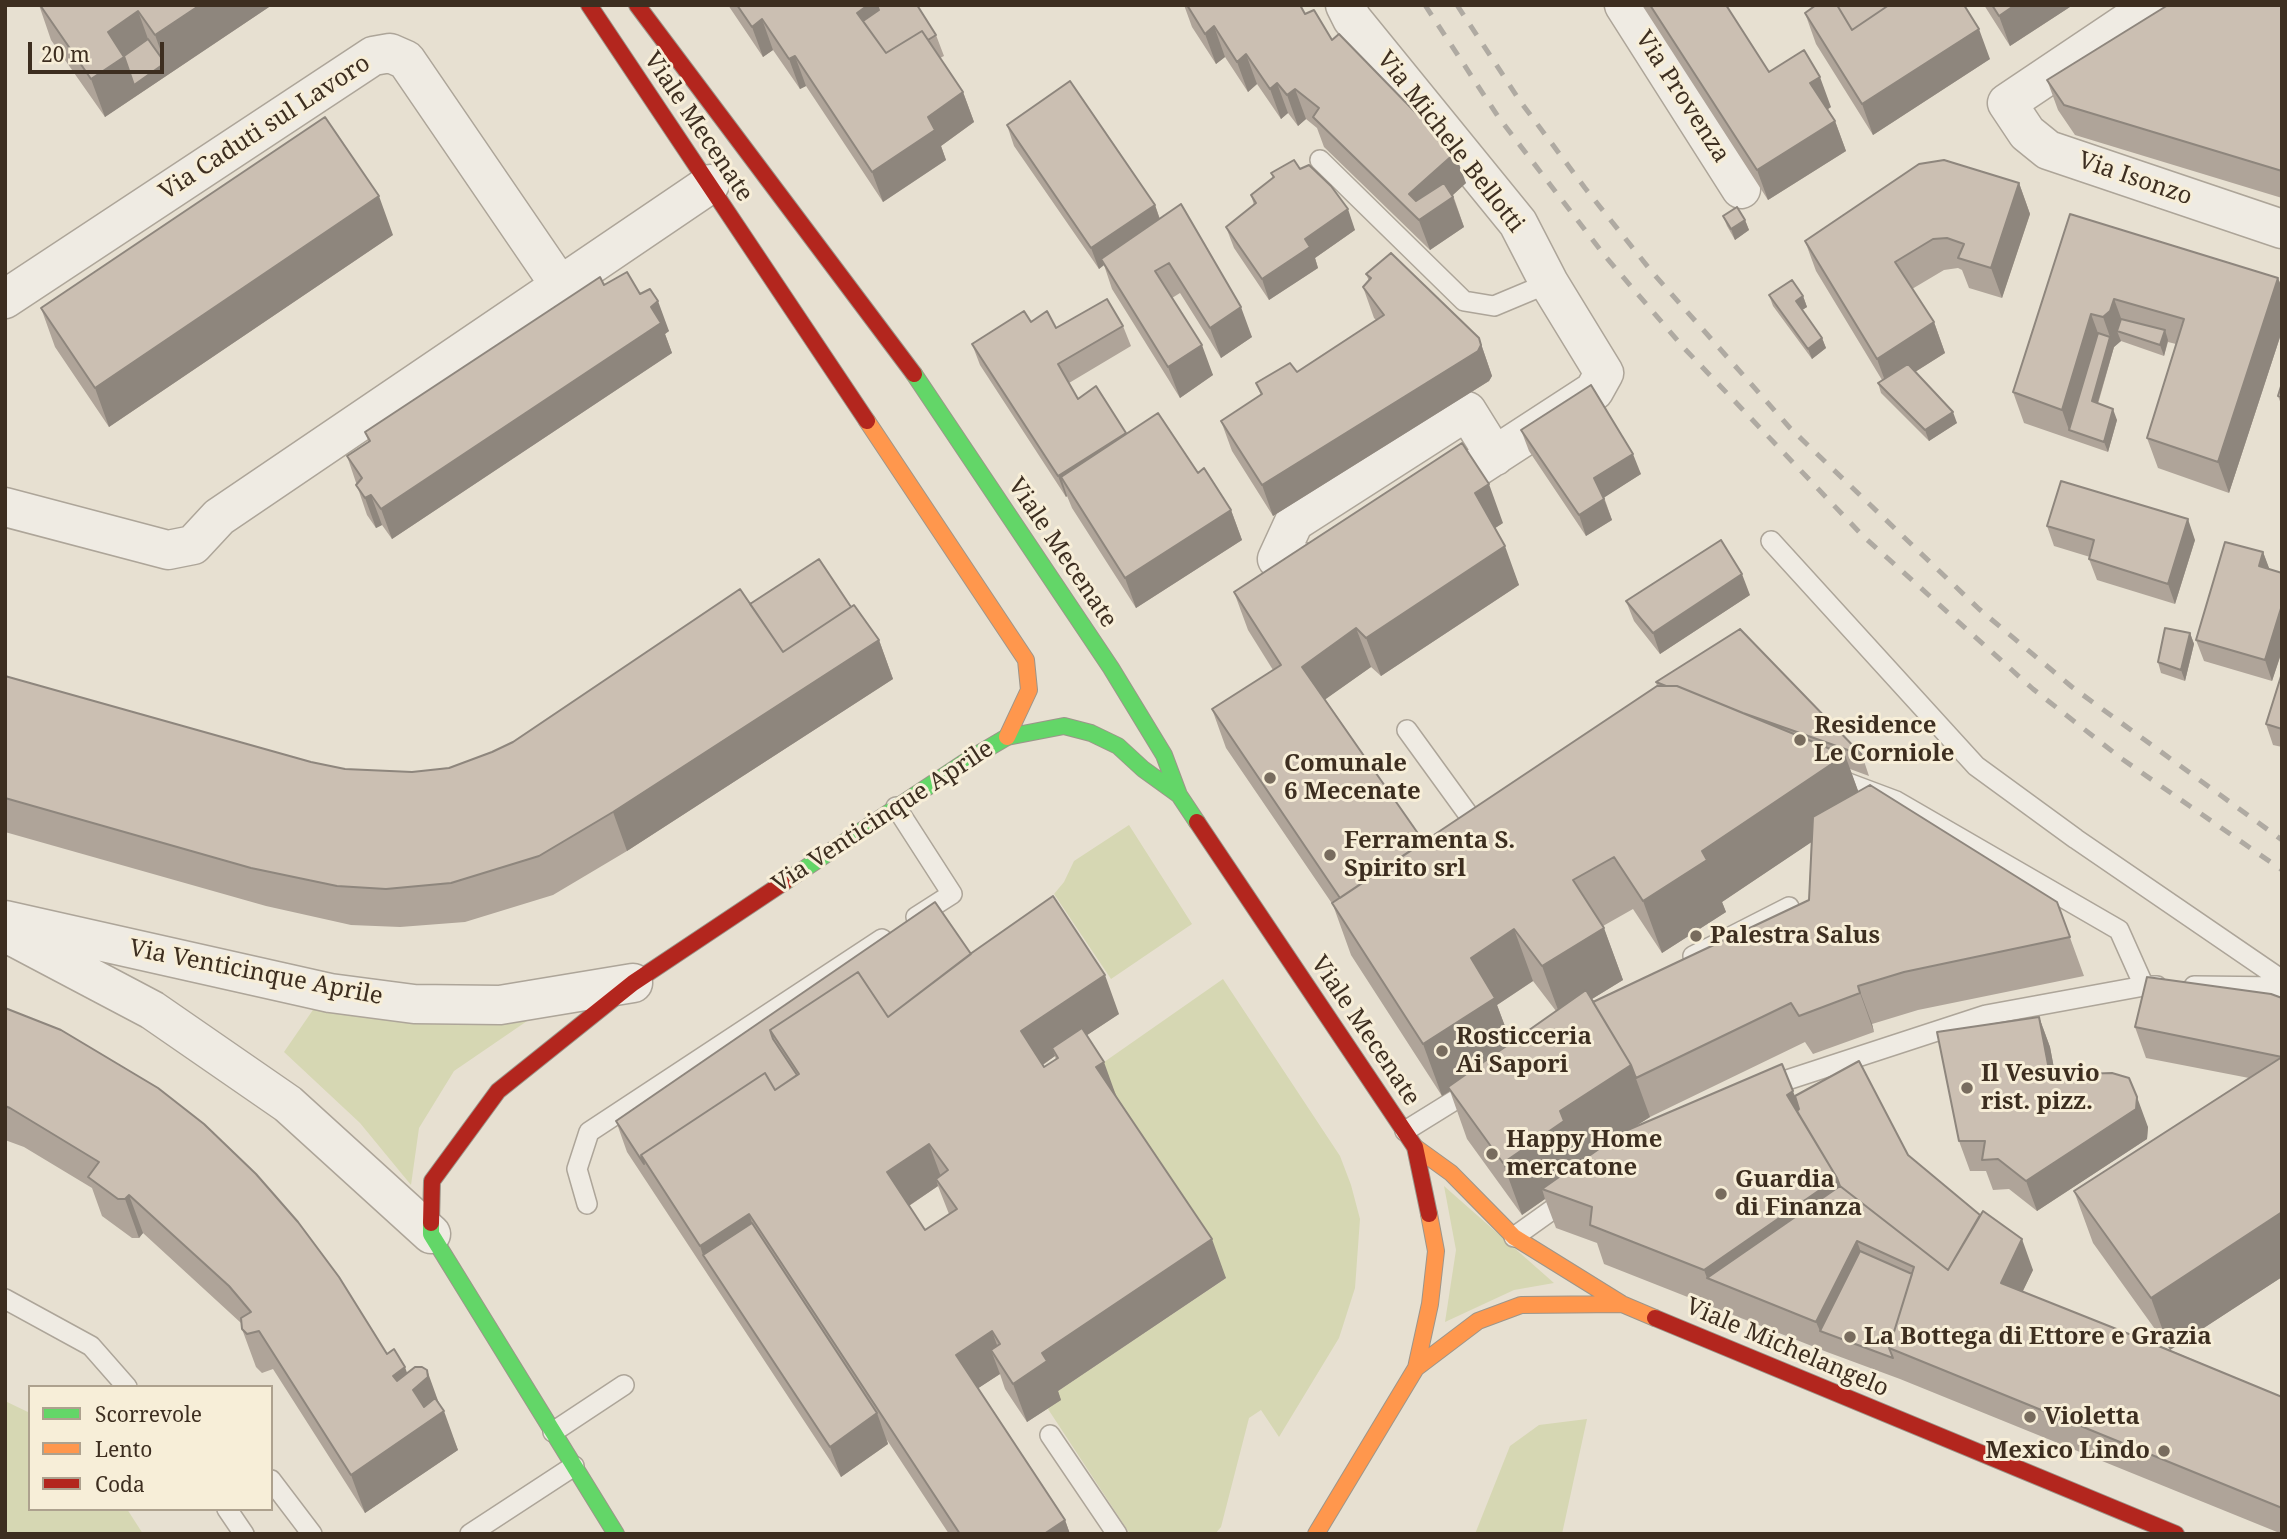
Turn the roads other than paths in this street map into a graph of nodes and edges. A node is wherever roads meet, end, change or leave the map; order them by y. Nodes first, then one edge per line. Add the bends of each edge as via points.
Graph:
1 (589, 5) edge
2 (637, 5) edge
3 (1345, 5) edge
4 (1624, 5) edge
5 (2153, 5) edge
6 (1320, 160) dead end
7 (710, 184) junction
8 (1741, 189) dead end
9 (2282, 229) edge
10 (1549, 283) junction
11 (559, 284) junction
12 (5, 299) edge
13 (1495, 456) junction
14 (5, 507) edge
15 (1405, 514) edge
16 (1771, 541) dead end
17 (1360, 543) edge
18 (1407, 730) dead end
19 (1007, 737) junction
20 (1819, 772) edge
21 (1179, 795) junction
22 (1508, 801) edge
23 (896, 807) junction
24 (1789, 907) edge
25 (5, 920) edge
26 (5, 933) edge
27 (1679, 963) edge
28 (2282, 980) edge
29 (633, 983) junction
30 (2144, 986) junction
31 (2282, 987) edge
32 (1496, 1074) edge
33 (1752, 1096) edge
34 (1410, 1139) junction
35 (1582, 1189) edge
36 (587, 1204) dead end
37 (430, 1234) junction
38 (1514, 1237) junction
39 (5, 1298) edge
40 (1622, 1304) junction
41 (1416, 1368) junction
42 (125, 1385) edge
43 (624, 1385) dead end
44 (553, 1432) junction
45 (1050, 1434) dead end
46 (574, 1466) junction
47 (273, 1483) edge
48 (228, 1511) edge
49 (244, 1534) edge
50 (312, 1534) edge
51 (470, 1534) edge
52 (616, 1534) edge
53 (1117, 1534) edge
54 (1315, 1534) edge
55 (2176, 1534) edge

1 - 7 main road, Viale Mecenate
2 - 21 main road, Viale Mecenate via 915,375 1111,667 1164,755
3 - 10 street, Via Michele Bellotti via 1518,223
4 - 8 street, Via Provenza
5 - 9 street, Via Isonzo via 2007,103 2027,133 2048,150
6 - 10 lane via 1464,301 1494,306
7 - 11 street
7 - 19 main road, Viale Mecenate via 1026,660 1029,690
10 - 13 street, Via Michele Bellotti via 1604,373 1594,391
11 - 12 street, Via Caduti sul Lavoro via 406,60 390,53 373,56
11 - 14 street via 219,517 193,545 169,550
13 - 15 street
13 - 17 street via 1467,411 1294,522 1277,559 1326,565
16 - 28 lane via 1976,766
18 - 22 lane via 1473,821
19 - 21 main road, Via Venticinque Aprile via 1064,726 1091,733 1118,746
19 - 23 main road, Via Venticinque Aprile
20 - 30 lane via 1896,801 2119,930
21 - 34 main road, Viale Mecenate
23 - 29 main road, Via Venticinque Aprile
23 - 36 lane via 952,894 589,1132 577,1169
24 - 27 lane
25 - 29 street, Via Venticinque Aprile via 330,993 414,1004 500,1005
26 - 37 street, Via Venticinque Aprile via 152,1010 288,1104
29 - 37 main road, Via Venticinque Aprile via 498,1091 432,1181
30 - 31 lane
30 - 33 lane via 1986,1015 1787,1080
32 - 34 lane
34 - 38 main road, Viale Michelangelo
34 - 41 main road via 1436,1251
35 - 38 lane
37 - 44 main road, Via Venticinque Aprile
38 - 40 main road, Viale Michelangelo
39 - 42 lane via 91,1346
40 - 41 main road via 1521,1305 1478,1321
40 - 55 main road, Viale Michelangelo
41 - 54 main road
43 - 44 lane
44 - 46 main road, Via Venticinque Aprile
45 - 53 lane
46 - 51 lane
46 - 52 main road, Via Venticinque Aprile
47 - 50 lane
48 - 49 lane

